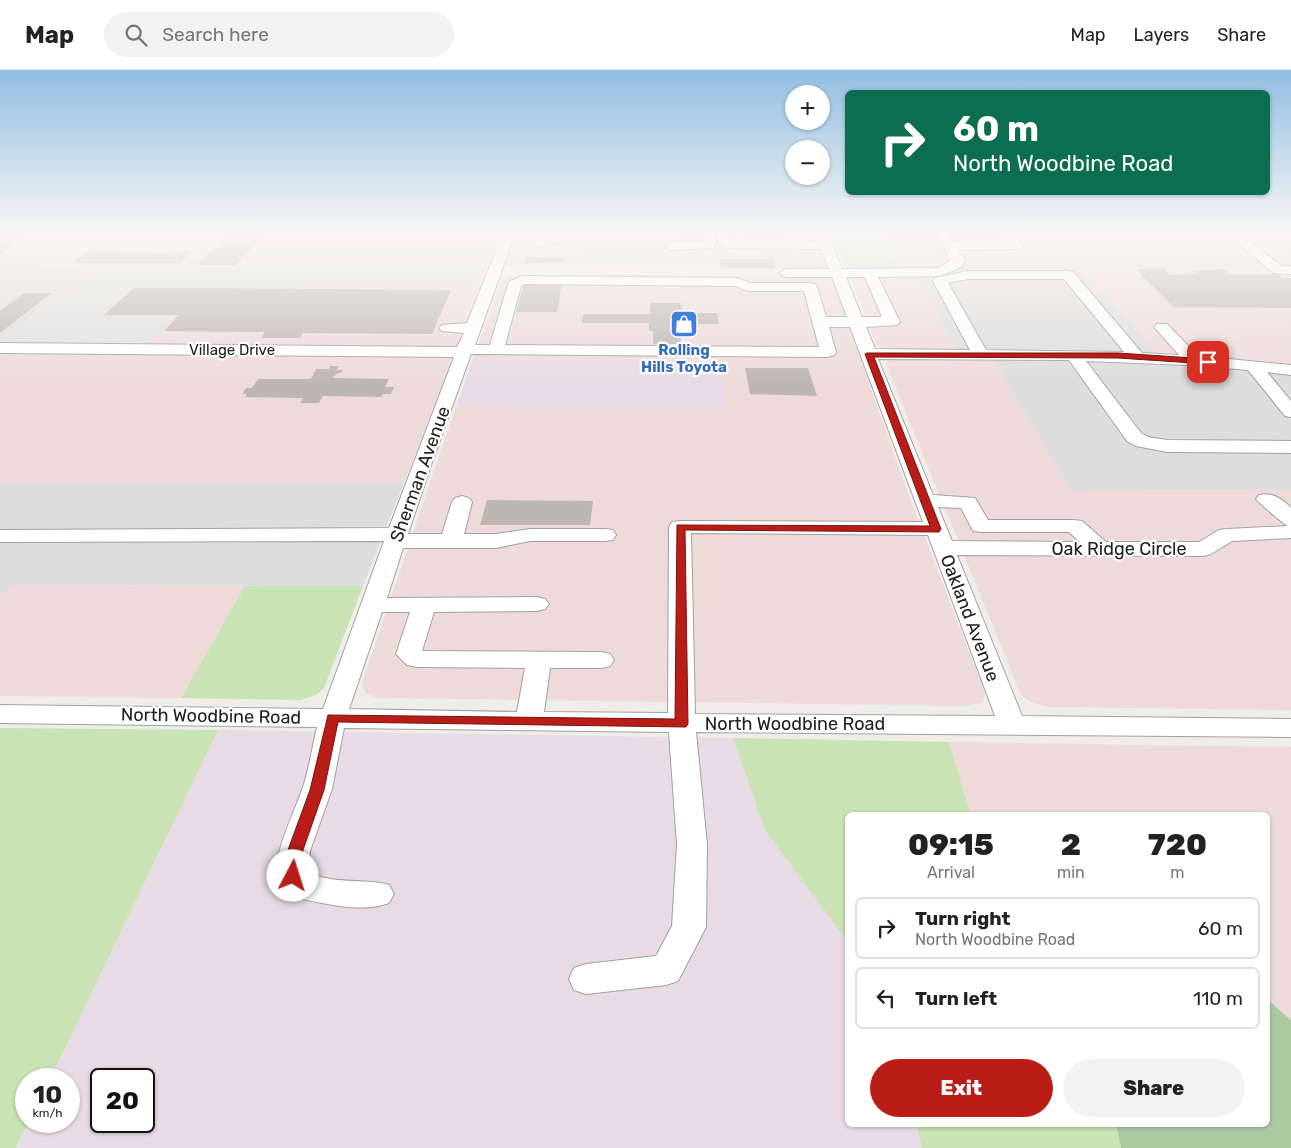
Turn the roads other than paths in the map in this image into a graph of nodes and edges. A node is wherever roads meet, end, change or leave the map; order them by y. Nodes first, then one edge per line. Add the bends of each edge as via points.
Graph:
1 (491, 281) edge
2 (520, 281) edge
3 (744, 281) edge
4 (841, 281) edge
5 (874, 281) edge
6 (940, 281) edge
7 (1073, 281) edge
8 (819, 322) junction
9 (857, 322) junction
10 (1162, 327) dead end
11 (447, 328) dead end
12 (472, 328) junction
13 (0, 348) edge
14 (496, 350) junction
15 (464, 351) junction
16 (869, 354) junction
17 (981, 355) junction
18 (1074, 355) junction
19 (1136, 356) junction
20 (1193, 360) junction
21 (1254, 366) junction
22 (1291, 370) edge
23 (1291, 412) edge
24 (1291, 447) edge
25 (1266, 499) dead end
26 (926, 501) junction
27 (462, 502) dead end
28 (1291, 520) edge
29 (1291, 532) edge
30 (605, 535) dead end
31 (0, 536) edge
32 (396, 538) junction
33 (940, 539) junction
34 (451, 541) junction
35 (1102, 550) junction
36 (424, 604) junction
37 (537, 604) dead end
38 (373, 605) junction
39 (539, 660) junction
40 (601, 660) dead end
41 (0, 714) edge
42 (333, 718) junction
43 (529, 721) junction
44 (682, 724) junction
45 (1012, 726) junction
46 (1291, 728) edge
47 (378, 894) dead end
48 (586, 979) dead end

1 - 12 street, Sherman Avenue
2 - 14 street via 515,284
3 - 8 street via 748,287 810,287
4 - 9 street, Oakland Avenue
5 - 9 street via 892,322
6 - 17 street
7 - 19 street
8 - 9 street
8 - 14 street, Village Drive via 828,352
9 - 16 street, Oakland Avenue
10 - 20 street
11 - 12 street
12 - 15 street, Sherman Avenue
13 - 15 street, Village Drive
14 - 15 street, Village Drive
15 - 32 street, Sherman Avenue
16 - 17 street
16 - 26 street, Oakland Avenue
17 - 18 street
18 - 19 street
18 - 24 street via 1134,437 1143,442 1167,446
19 - 20 street
20 - 21 street
21 - 22 street
21 - 23 street
25 - 28 street
26 - 33 street, Oakland Avenue
26 - 35 street via 968,502 981,526 1074,526
27 - 34 street
29 - 35 street, Oak Ridge Circle via 1227,535 1203,549
30 - 34 street via 530,535 496,541
31 - 32 street
32 - 34 street
32 - 38 street, Sherman Avenue
33 - 35 street, Oak Ridge Circle
33 - 44 street, Oak Ridge Circle via 680,527
33 - 45 street, Oakland Avenue
36 - 37 street
36 - 38 street
36 - 39 street via 409,654 416,660
38 - 42 street, Sherman Avenue
39 - 40 street
39 - 43 street
41 - 42 street, North Woodbine Road
42 - 43 street, North Woodbine Road
42 - 47 street, Sherman Avenue via 317,790 295,850 293,876 305,887 347,894
43 - 44 street, North Woodbine Road
44 - 45 street, North Woodbine Road
44 - 48 street via 692,845 689,927 666,970
45 - 46 street, North Woodbine Road

